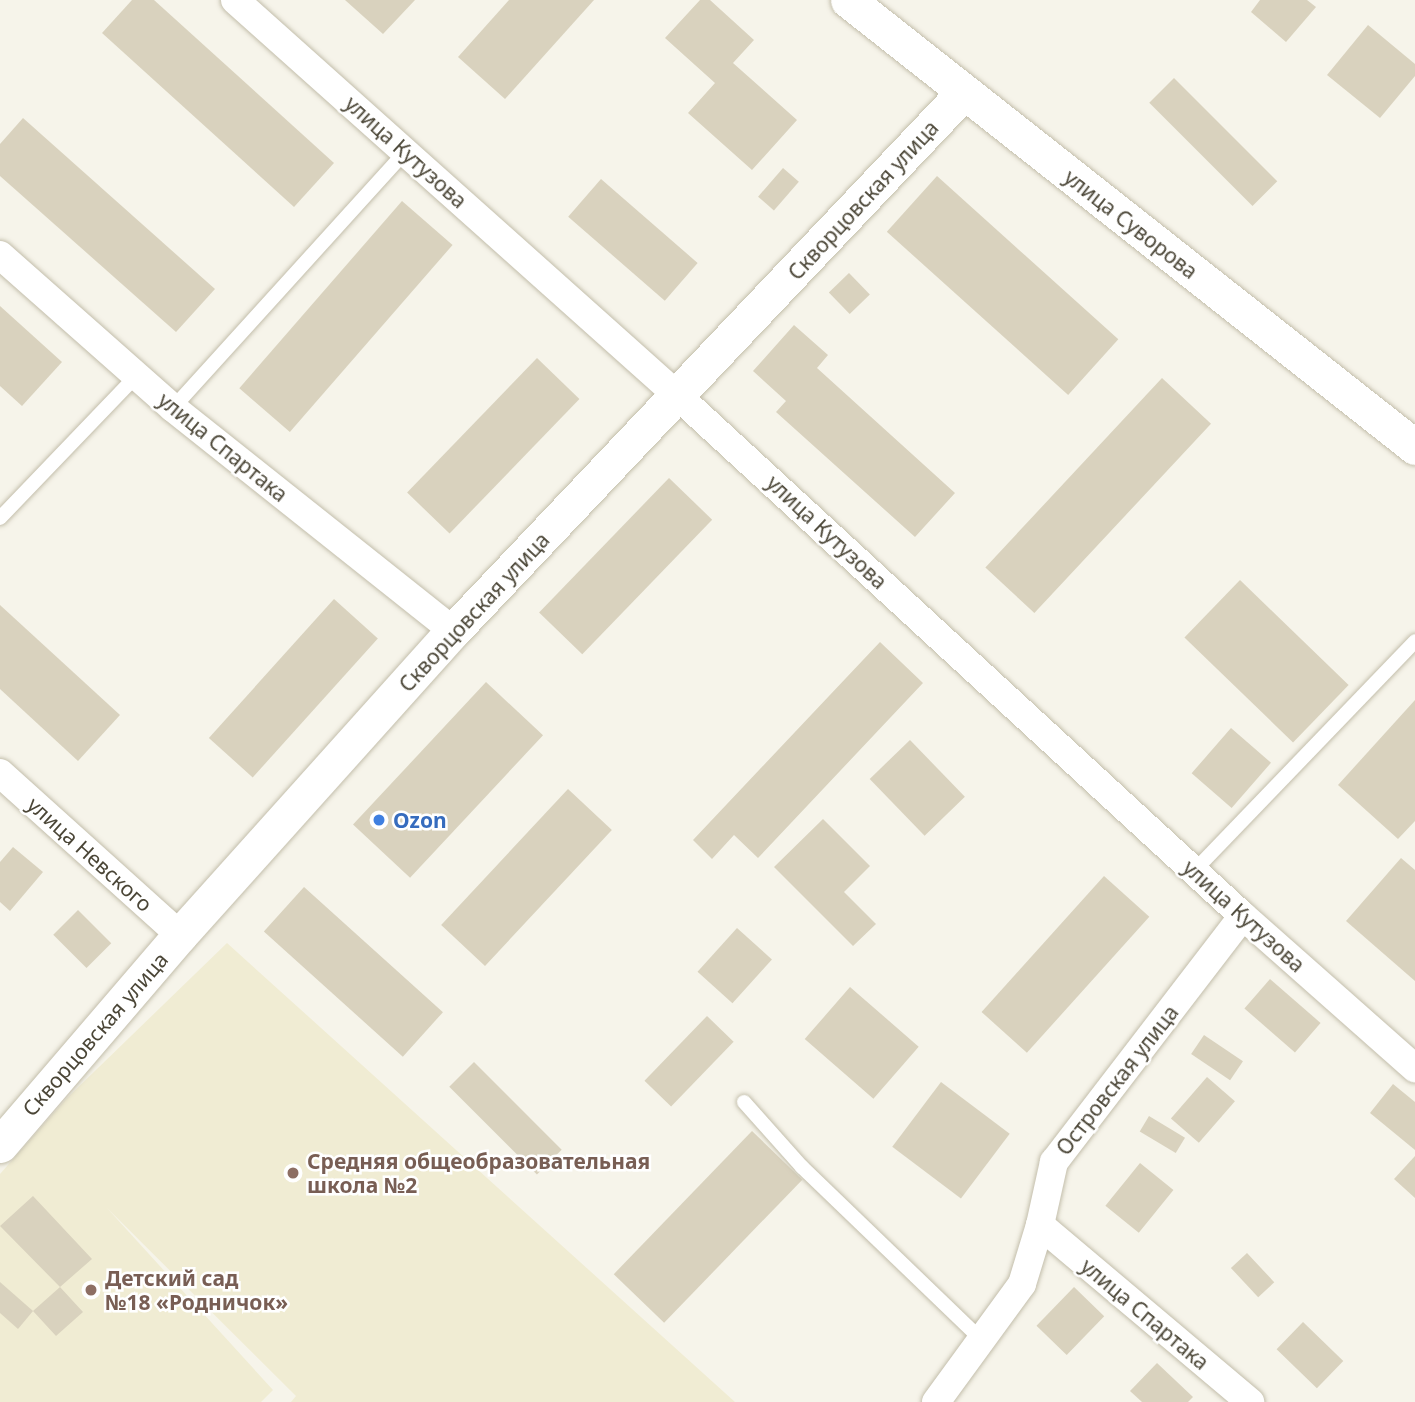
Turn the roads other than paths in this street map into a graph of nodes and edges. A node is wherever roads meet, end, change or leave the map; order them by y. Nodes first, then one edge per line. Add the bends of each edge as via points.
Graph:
1 (235, 0) edge
2 (848, 0) edge
3 (963, 93) junction
4 (405, 152) junction
5 (0, 255) edge
6 (137, 375) junction
7 (678, 396) junction
8 (173, 408) junction
9 (1415, 447) edge
10 (0, 518) edge
11 (453, 631) junction
12 (1415, 641) edge
13 (0, 773) edge
14 (1194, 871) junction
15 (1243, 916) junction
16 (180, 935) junction
17 (1415, 1068) edge
18 (744, 1102) dead end
19 (0, 1145) edge
20 (1040, 1225) junction
21 (982, 1339) junction
22 (936, 1402) edge
23 (1250, 1402) edge

1 - 4 street, улица Кутузова
2 - 3 street, улица Суворова
3 - 7 street, Скворцовская улица
3 - 9 street, улица Суворова
4 - 7 street, улица Кутузова
4 - 8 lane
5 - 6 street, улица Спартака
6 - 8 street, улица Спартака
6 - 10 lane
7 - 11 street, Скворцовская улица
7 - 14 street, улица Кутузова
8 - 11 street, улица Спартака
11 - 16 street, Скворцовская улица
12 - 14 lane
13 - 16 street, улица Невского
14 - 15 street, улица Кутузова
15 - 17 street, улица Кутузова
15 - 20 street, Островская улица via 1054,1162
16 - 19 street, Скворцовская улица
18 - 21 lane via 802,1167
20 - 21 street, Островская улица via 1022,1284
20 - 23 street, улица Спартака
21 - 22 street, Островская улица

